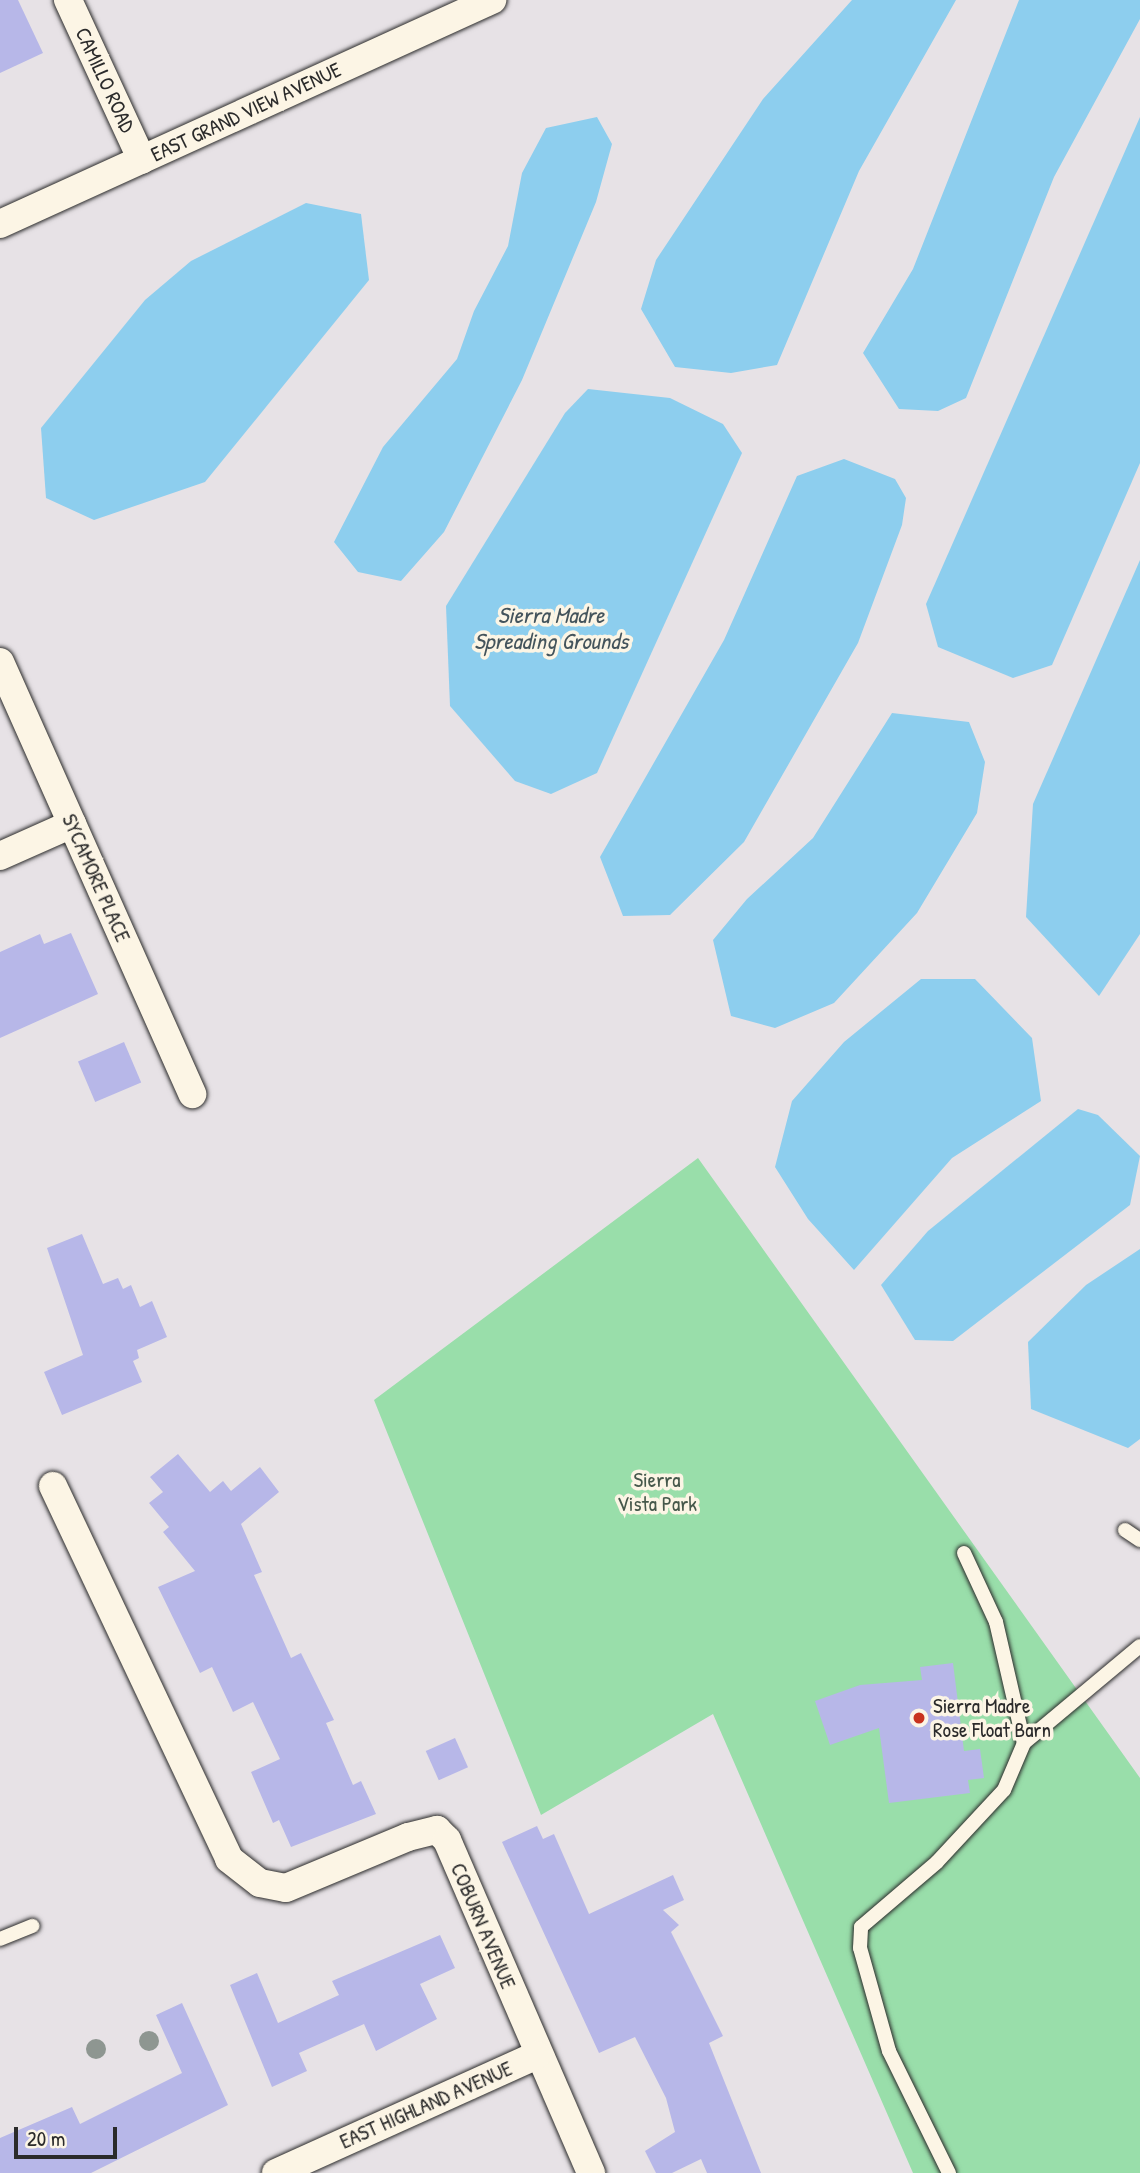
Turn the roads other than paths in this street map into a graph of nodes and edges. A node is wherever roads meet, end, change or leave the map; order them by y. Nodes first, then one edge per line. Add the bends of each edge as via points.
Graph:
1 (68, 0) edge
2 (480, 3) edge
3 (142, 160) junction
4 (0, 224) edge
5 (0, 662) edge
6 (72, 824) junction
7 (0, 856) edge
8 (192, 1094) dead end
9 (53, 1486) dead end
10 (1125, 1530) dead end
11 (1140, 1541) edge
12 (964, 1553) dead end
13 (1140, 1647) edge
14 (1024, 1743) junction
15 (32, 1926) dead end
16 (0, 1939) edge
17 (537, 2055) junction
18 (276, 2173) edge
19 (591, 2173) edge
20 (949, 2173) edge

1 - 3 street, CAMILLO ROAD
2 - 3 street, EAST GRAND VIEW AVENUE
3 - 4 street, EAST GRAND VIEW AVENUE
5 - 6 street, SYCAMORE PLACE
6 - 7 street
6 - 8 street, SYCAMORE PLACE
9 - 17 street, COBURN AVENUE via 229,1859 260,1883 286,1888 408,1836 437,1830 447,1840
10 - 11 lane
12 - 14 lane via 996,1622
13 - 14 lane
14 - 20 lane via 1004,1790 937,1862 862,1927 860,1948 888,2050
15 - 16 lane
17 - 18 street, EAST HIGHLAND AVENUE
17 - 19 street, COBURN AVENUE

